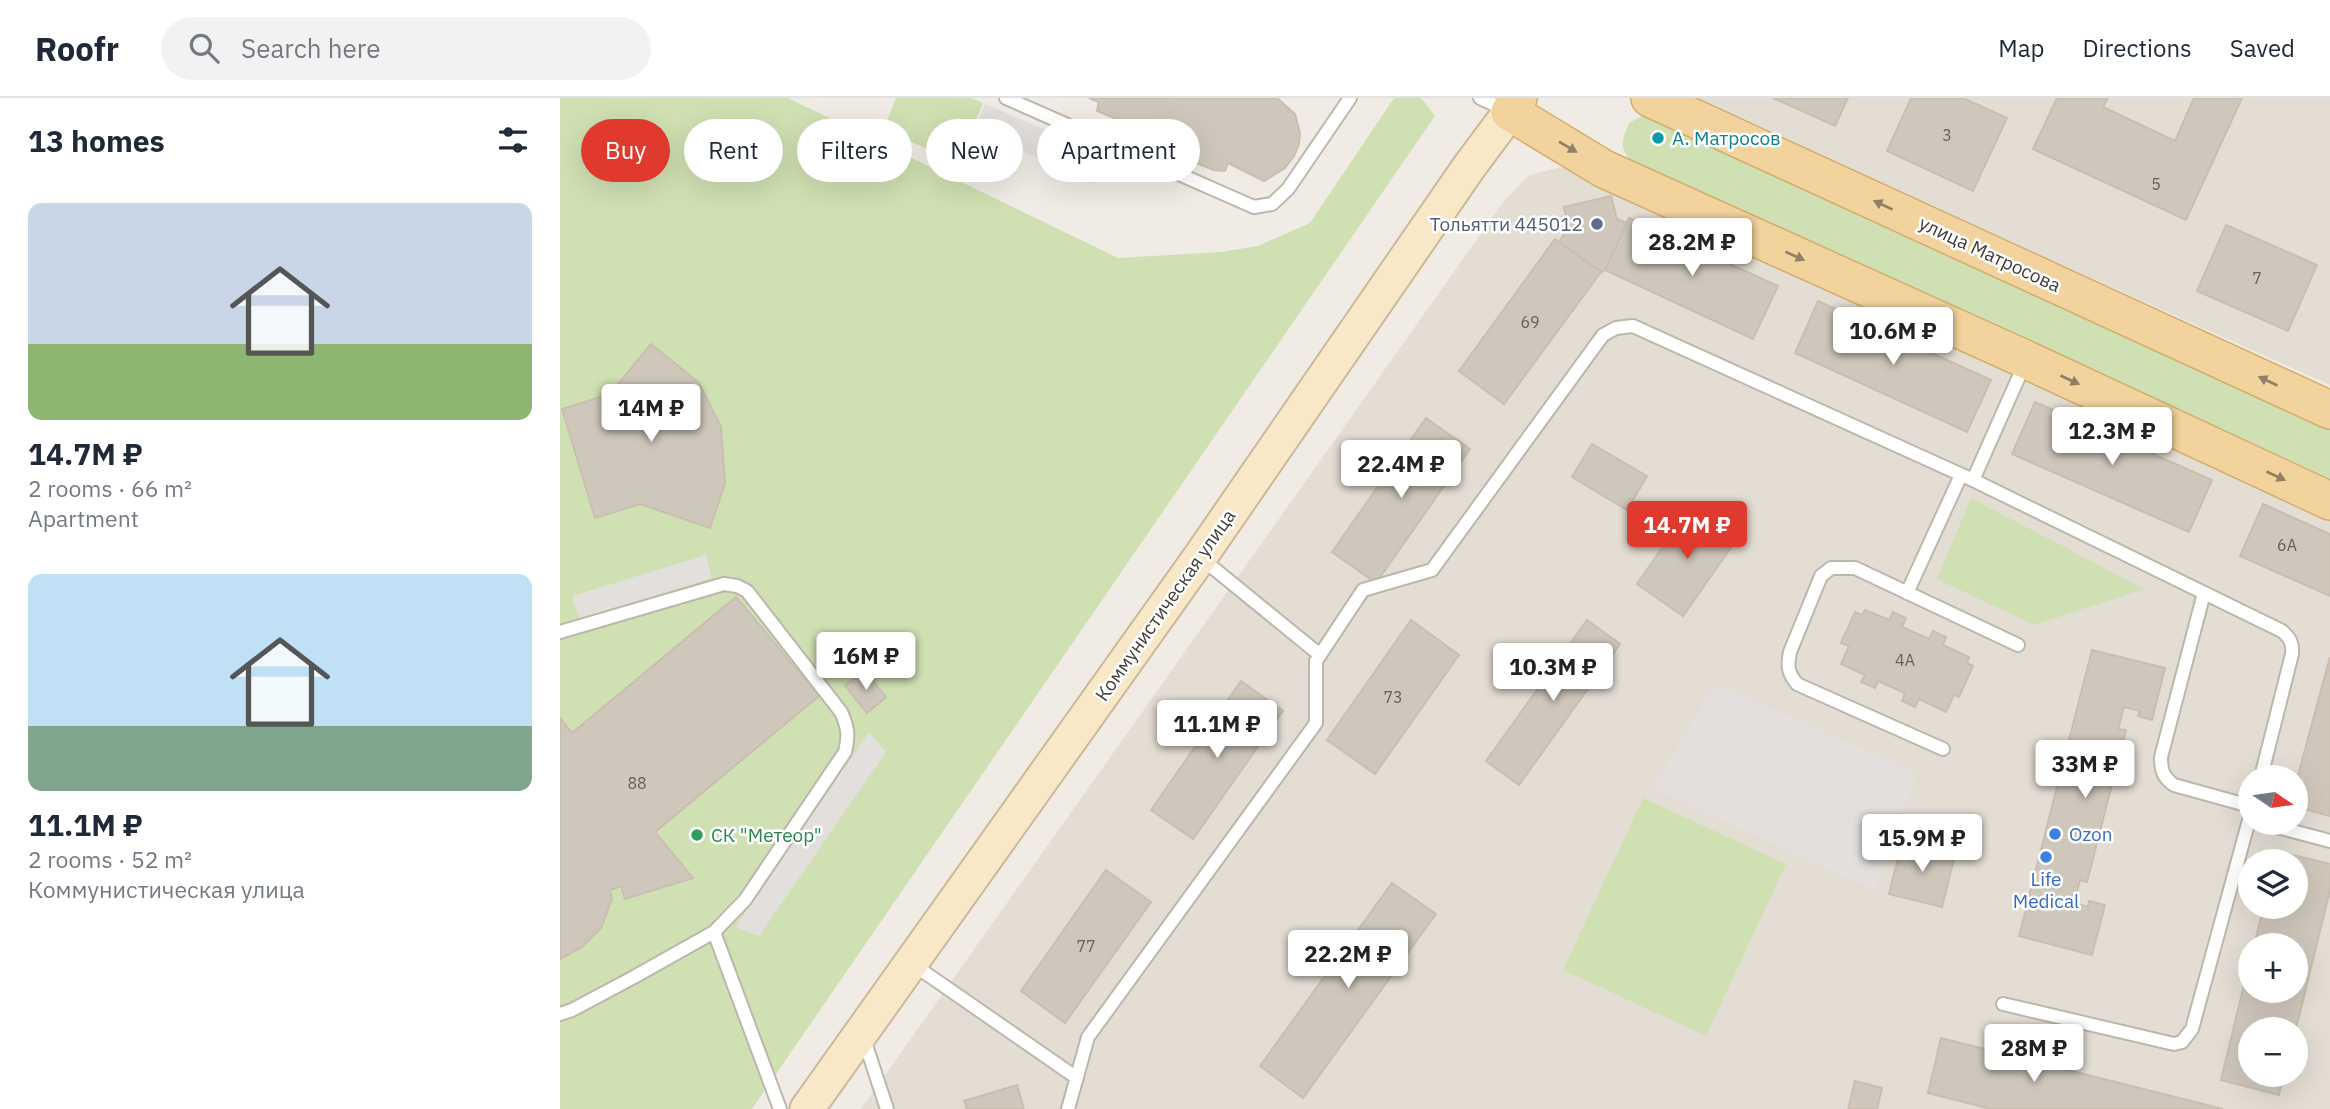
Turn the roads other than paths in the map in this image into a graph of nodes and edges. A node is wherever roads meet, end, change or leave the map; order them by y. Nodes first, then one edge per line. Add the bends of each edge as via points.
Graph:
1 (1006, 98) edge
2 (1350, 98) edge
3 (1650, 98) edge
4 (1502, 103) edge
5 (2027, 360) junction
6 (2330, 410) edge
7 (1967, 478) junction
8 (2330, 502) edge
9 (1200, 557) junction
10 (1907, 593) junction
11 (2204, 593) junction
12 (560, 632) edge
13 (2018, 645) dead end
14 (1320, 655) junction
15 (1943, 749) dead end
16 (2263, 765) edge
17 (2238, 803) edge
18 (2248, 835) edge
19 (2308, 835) edge
20 (2330, 841) edge
21 (714, 932) junction
22 (910, 962) junction
23 (2003, 1004) dead end
24 (560, 1014) edge
25 (862, 1032) junction
26 (1077, 1077) junction
27 (780, 1109) edge
28 (807, 1109) edge
29 (887, 1109) edge
30 (1068, 1109) edge

1 - 2 lane via 1254,207 1272,204 1288,189
6 -> 3 main road, улица Матросова
4 -> 5 main road via 1604,169
4 - 9 main road, Коммунистическая улица via 1469,167
5 - 7 lane
5 -> 8 main road
7 - 10 lane
7 - 11 lane
7 - 14 lane via 1651,333 1616,328 1603,335 1432,570 1363,590
9 - 14 lane
9 - 22 main road, Коммунистическая улица
10 - 13 lane
10 - 15 lane via 1854,568 1831,568 1821,576 1790,652 1789,675 1797,684
11 - 16 lane via 2282,631 2293,645
11 - 17 lane via 2161,769 2174,785
12 - 21 lane via 724,584 737,586 747,591 841,712 849,738 845,751 745,900
14 - 26 lane via 1316,661 1316,723 1088,1037
18 - 23 lane via 2192,1029 2182,1042 2174,1044
19 - 20 lane
21 - 24 lane
21 - 27 lane
22 - 25 main road, Коммунистическая улица
22 - 26 lane
25 - 28 main road, Коммунистическая улица
25 - 29 lane
26 - 30 lane

